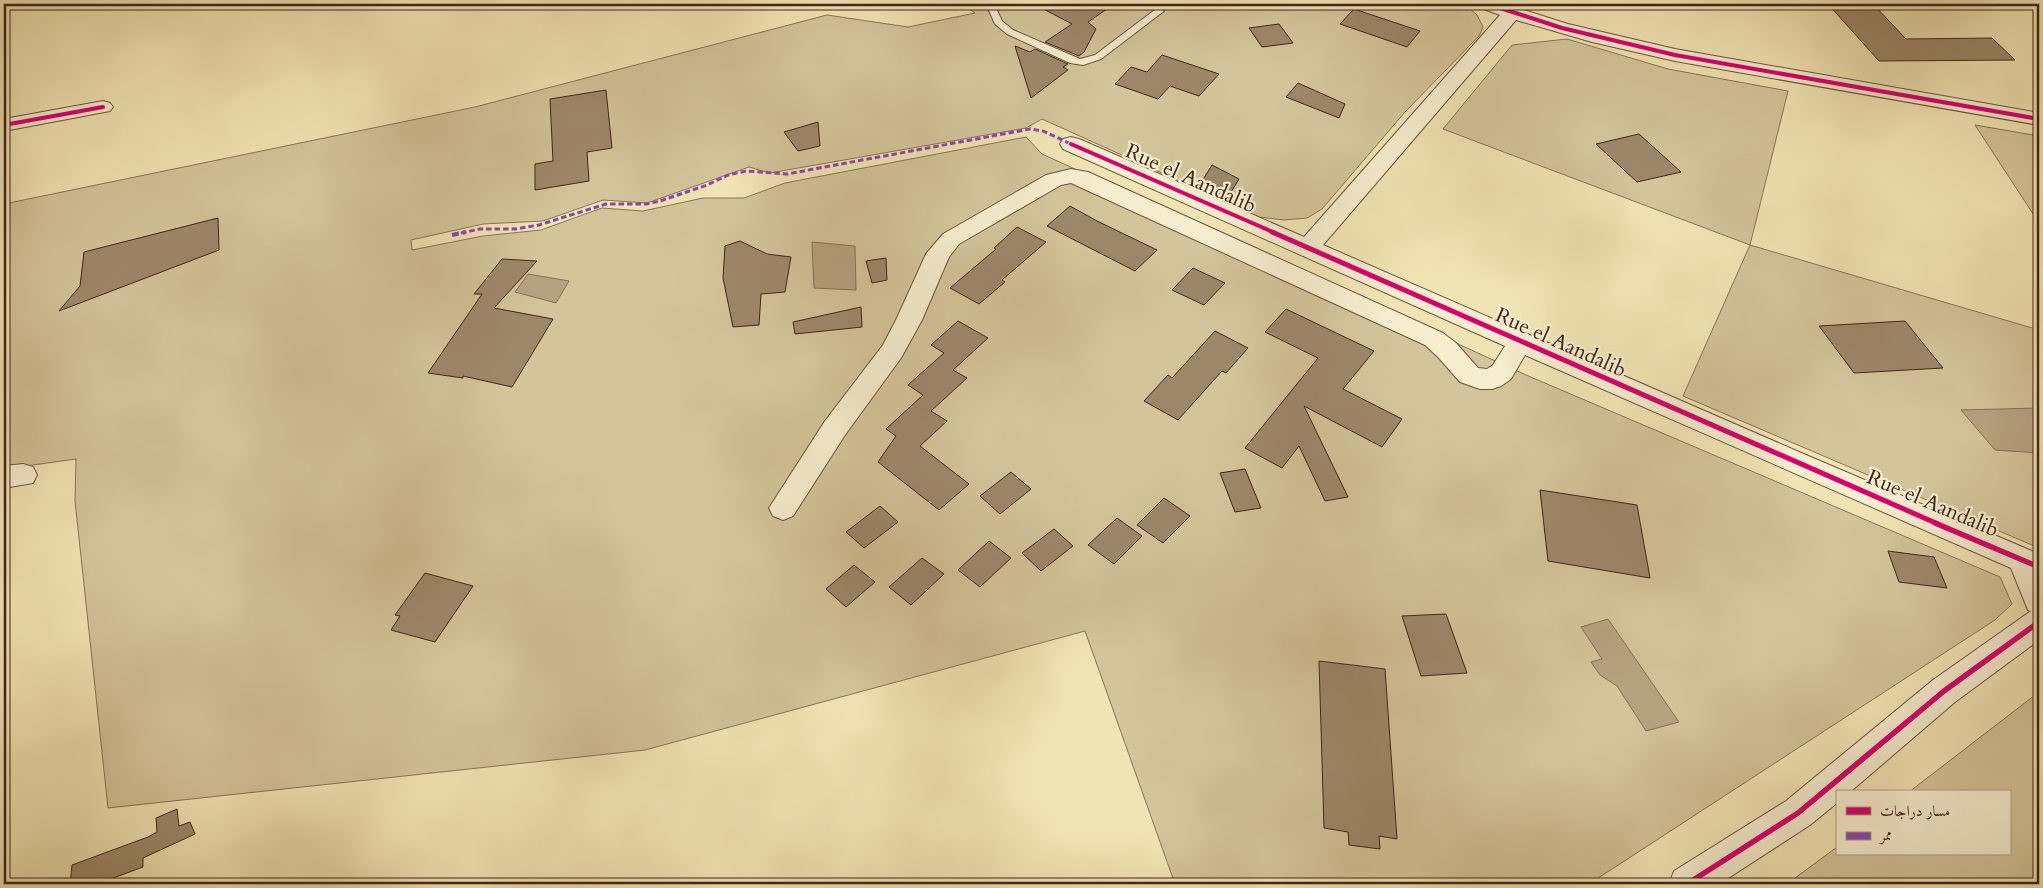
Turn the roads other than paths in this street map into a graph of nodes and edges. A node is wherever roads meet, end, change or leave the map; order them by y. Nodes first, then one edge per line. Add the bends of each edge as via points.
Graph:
1 (990, 4) edge
2 (1488, 4) edge
3 (1159, 10) dead end
4 (1512, 13) junction
5 (102, 108) dead end
6 (2039, 119) edge
7 (4, 125) edge
8 (1071, 144) dead end
9 (1308, 247) junction
10 (1520, 342) junction
11 (783, 508) dead end
12 (2031, 563) edge
13 (2039, 601) edge
14 (2039, 622) edge
15 (1687, 884) edge

1 - 3 lane via 998,22 1010,32 1080,62 1098,57
2 - 4 street
4 - 6 street via 1621,44 1705,62
4 - 9 street
5 - 7 street
8 - 9 street, Rue el Aandalib
9 - 10 street, Rue el Aandalib
10 - 11 street via 1502,372 1492,380 1480,379 1469,375 1446,350 1426,335 1080,177 1063,177 944,244 892,351
10 - 12 street, Rue el Aandalib
12 - 13 street
14 - 15 street via 1944,691 1798,813

